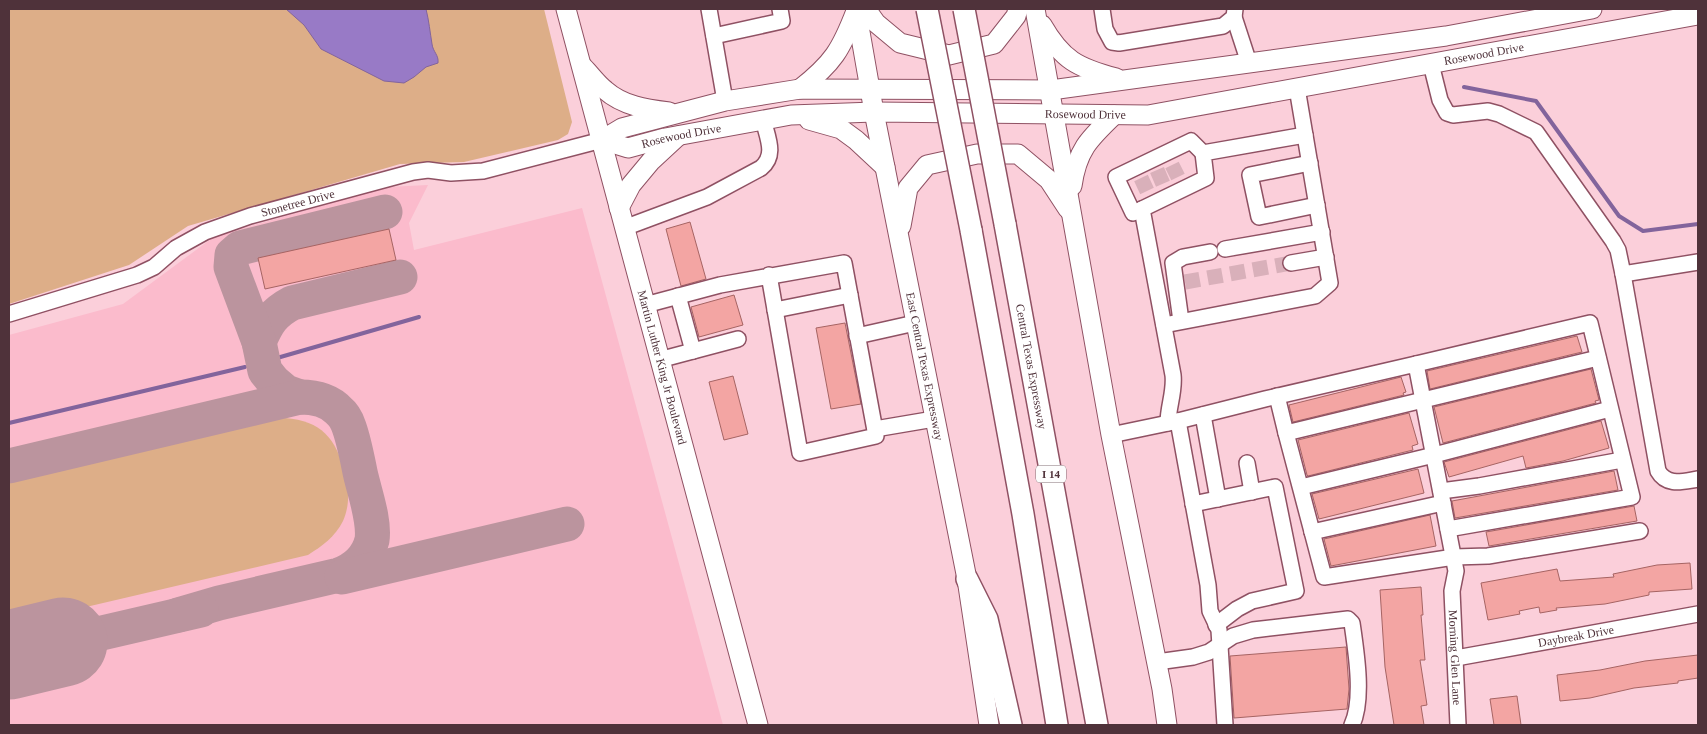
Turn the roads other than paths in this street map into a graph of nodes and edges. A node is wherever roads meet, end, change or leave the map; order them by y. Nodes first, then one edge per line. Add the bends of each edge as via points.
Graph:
1 (566, 9) edge
2 (709, 9) edge
3 (780, 9) edge
4 (927, 9) edge
5 (964, 9) edge
6 (1102, 9) edge
7 (1592, 9) edge
8 (859, 10) edge
9 (1030, 11) edge
10 (1234, 13) edge
11 (1698, 15) edge
12 (714, 36) junction
13 (1249, 63) junction
14 (1431, 64) junction
15 (581, 65) junction
16 (1124, 80) junction
17 (1297, 88) junction
18 (800, 89) junction
19 (871, 89) junction
20 (1051, 90) junction
21 (725, 101) junction
22 (874, 112) junction
23 (680, 113) junction
24 (791, 115) junction
25 (1055, 115) junction
26 (1114, 115) junction
27 (763, 119) junction
28 (1305, 135) junction
29 (678, 136) junction
30 (602, 140) junction
31 (1203, 153) junction
32 (1310, 163) junction
33 (885, 167) junction
34 (1175, 171) junction
35 (1160, 177) junction
36 (1144, 190) junction
37 (1070, 200) junction
38 (1317, 205) junction
39 (619, 208) junction
40 (1074, 218) junction
41 (624, 228) junction
42 (1322, 232) junction
43 (899, 238) junction
44 (1225, 249) dead end
45 (1210, 252) dead end
46 (1326, 257) junction
47 (1698, 262) edge
48 (1291, 263) tunnel mouth
49 (1623, 274) junction
50 (769, 275) junction
51 (850, 295) junction
52 (678, 296) junction
53 (644, 305) junction
54 (775, 310) junction
55 (9, 314) edge
56 (1182, 322) junction
57 (915, 323) junction
58 (1164, 325) junction
59 (858, 336) junction
60 (738, 339) dead end
61 (693, 351) junction
62 (1598, 358) junction
63 (659, 360) junction
64 (1416, 364) junction
65 (1277, 396) junction
66 (1423, 400) junction
67 (1610, 409) junction
68 (1203, 414) junction
69 (934, 419) junction
70 (1173, 422) junction
71 (875, 429) junction
72 (1286, 433) junction
73 (1112, 435) junction
74 (1434, 455) junction
75 (1622, 460) junction
76 (1247, 464) dead end
77 (1698, 479) edge
78 (1301, 487) junction
79 (1252, 492) junction
80 (1442, 497) junction
81 (1218, 499) junction
82 (1193, 504) junction
83 (1448, 529) junction
84 (1640, 531) dead end
85 (1312, 532) junction
86 (1454, 557) junction
87 (967, 579) junction
88 (1698, 614) edge
89 (1216, 625) junction
90 (1220, 646) junction
91 (1456, 658) junction
92 (1157, 662) junction
93 (758, 725) edge
94 (989, 725) edge
95 (1011, 725) edge
96 (1057, 725) edge
97 (1097, 725) edge
98 (1167, 725) edge
99 (1225, 725) edge
100 (1352, 725) edge
101 (1458, 725) edge

1 - 15 main road, Martin Luther King Jr Boulevard
2 - 12 street
3 - 12 street via 782,21
4 - 96 highway, I 14, bridge via 1023,514
5 - 97 highway, Central Texas Expressway / I 14, bridge
6 - 10 street via 1108,36 1112,42 1119,43 1223,26
7 - 13 main road, Rosewood Drive via 1446,36
8 - 9 main road via 900,43 949,55 994,44 1016,16
8 - 18 main road via 832,60
8 - 19 main road, East Central Texas Expressway
9 - 16 main road via 1064,55 1091,71
9 - 20 main road
10 - 13 street
11 - 14 main road, Rosewood Drive
12 - 21 street
13 - 16 main road, Rosewood Drive
14 - 17 main road, Rosewood Drive
14 - 49 street via 1440,100 1447,112 1453,115 1488,111 1536,132 1618,250
15 - 23 main road via 606,91 622,101 642,109
15 - 30 main road, Martin Luther King Jr Boulevard
16 - 20 main road, Rosewood Drive
17 - 26 main road, Rosewood Drive via 1148,116
17 - 28 street
18 - 19 main road, Rosewood Drive
18 - 21 main road, Rosewood Drive
19 - 20 main road, Rosewood Drive
19 - 22 main road, East Central Texas Expressway
20 - 25 main road
21 - 23 main road, Rosewood Drive
22 - 24 main road, Rosewood Drive
22 - 25 main road, Rosewood Drive
22 - 33 main road, East Central Texas Expressway
23 - 30 main road, Rosewood Drive via 622,128
24 - 27 main road, Rosewood Drive
24 - 33 main road via 841,129
25 - 26 main road, Rosewood Drive
25 - 37 main road
26 - 37 main road via 1082,151 1075,168
27 - 29 main road, Rosewood Drive
27 - 41 street via 769,162 707,197
28 - 31 street
28 - 32 street
29 - 30 main road, Rosewood Drive via 628,148
29 - 39 main road via 631,185
30 - 39 main road, Martin Luther King Jr Boulevard
30 - 55 street, Stonetree Drive via 483,171 413,172 250,216 205,232 137,275
31 - 34 street via 1190,141
31 - 34 street via 1206,178
32 - 38 street
32 - 38 street via 1250,175 1259,217
33 - 43 main road, East Central Texas Expressway
34 - 35 street
34 - 35 street
35 - 36 street
35 - 36 street
36 - 58 street
37 - 40 main road
38 - 42 street
39 - 41 main road, Martin Luther King Jr Boulevard
40 - 43 main road via 1049,180 1018,154 977,154 928,165 908,188
40 - 73 main road
41 - 53 main road, Martin Luther King Jr Boulevard
42 - 44 street
42 - 46 street
43 - 57 main road, East Central Texas Expressway
45 - 56 street via 1183,257 1173,263 1180,282
46 - 48 street
46 - 56 street via 1330,283 1315,296
47 - 49 street
49 - 77 street via 1658,471 1672,483
50 - 51 street via 844,264
50 - 52 street
50 - 54 street
51 - 54 street
51 - 59 street
52 - 53 street
52 - 61 street
53 - 63 main road, Martin Luther King Jr Boulevard
54 - 71 street via 800,453 876,436
56 - 58 street
57 - 59 street
57 - 69 main road, East Central Texas Expressway
58 - 70 street via 1174,384 1168,409
59 - 71 street
60 - 61 street
61 - 63 street
62 - 64 street via 1590,323
62 - 66 street
62 - 67 street
63 - 93 main road, Martin Luther King Jr Boulevard
64 - 65 street
64 - 66 street, Morning Glen Lane
65 - 68 street
65 - 72 street
66 - 72 street
66 - 74 street, Morning Glen Lane
67 - 74 street
67 - 75 street
68 - 70 street
68 - 81 street
69 - 71 street
69 - 87 main road, East Central Texas Expressway
70 - 73 street
70 - 82 street
72 - 78 street
73 - 92 main road
74 - 78 street
74 - 80 street, Morning Glen Lane
75 - 80 street via 1478,486
75 - 83 street via 1632,497
76 - 79 street
78 - 85 street
79 - 81 street
79 - 89 street via 1276,487 1296,591 1252,601
80 - 83 street, Morning Glen Lane
80 - 85 street
81 - 82 street
82 - 89 street via 1210,611
83 - 86 street, Morning Glen Lane
84 - 86 street via 1488,556
85 - 86 street via 1324,577
86 - 91 street, Morning Glen Lane via 1456,571 1452,591
87 - 94 main road, East Central Texas Expressway
87 - 95 highway via 987,620
88 - 91 street, Daybreak Drive
89 - 90 street
90 - 92 street via 1193,657
90 - 99 street
90 - 100 street via 1233,636 1253,630 1348,619 1352,623 1358,675 1356,717
91 - 101 street, Morning Glen Lane
92 - 98 main road

